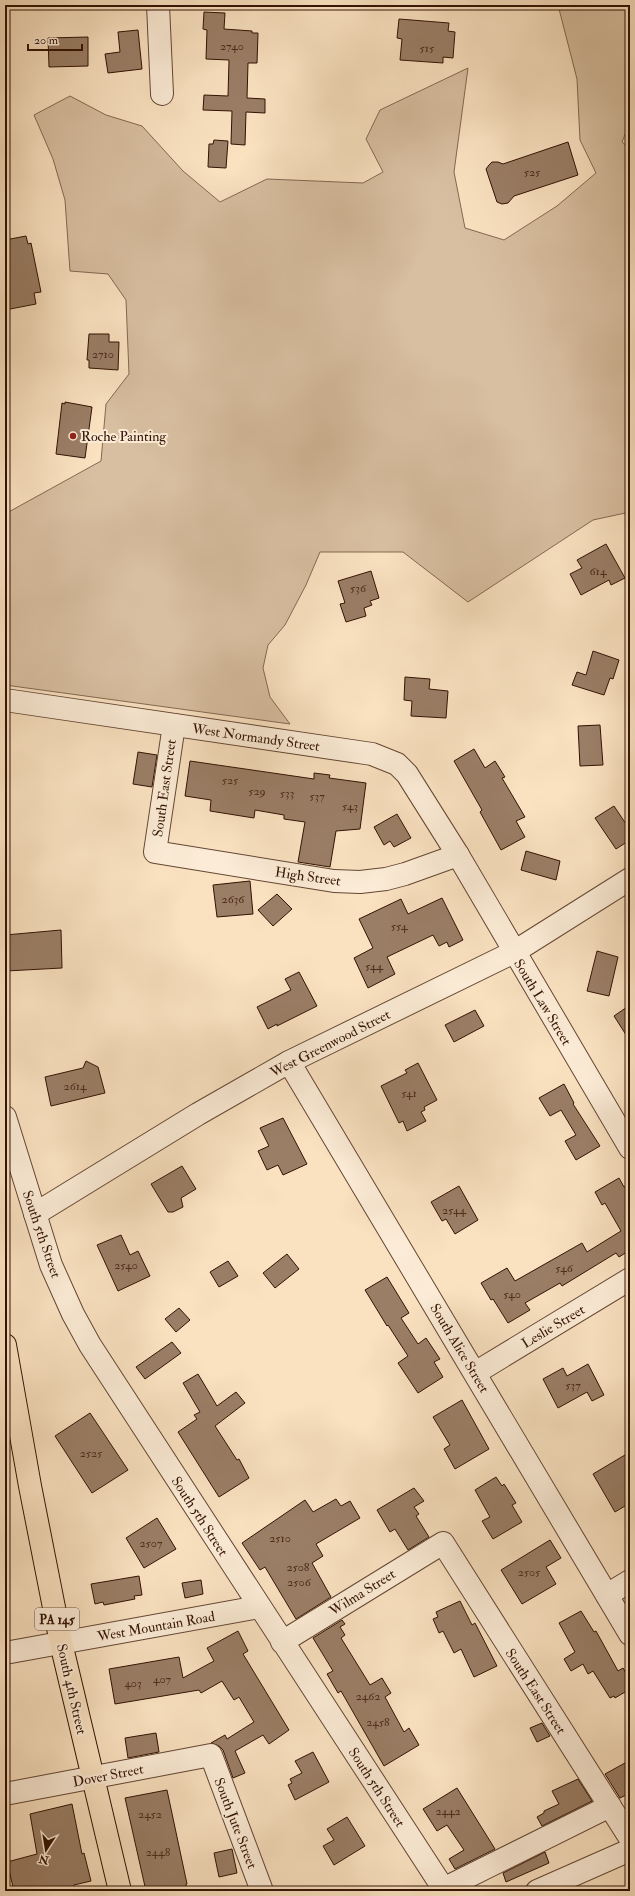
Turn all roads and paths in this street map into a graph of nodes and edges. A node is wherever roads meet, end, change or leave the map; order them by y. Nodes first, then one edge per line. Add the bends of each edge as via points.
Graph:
1 (158, 5) edge
2 (162, 94) dead end
3 (5, 700) edge
4 (174, 725) junction
5 (155, 852) joint
6 (458, 855) junction
7 (630, 879) edge
8 (514, 952) junction
9 (289, 1062) junction
10 (5, 1116) edge
11 (630, 1148) edge
12 (35, 1214) junction
13 (630, 1279) edge
14 (6, 1356) edge
15 (476, 1373) junction
16 (443, 1543) joint
17 (630, 1581) edge
18 (607, 1595) junction
19 (259, 1607) junction
20 (630, 1634) edge
21 (282, 1642) junction
22 (61, 1643) junction
23 (5, 1653) edge
24 (211, 1755) joint
25 (93, 1778) junction
26 (5, 1794) edge
27 (610, 1806) junction
28 (630, 1838) edge
29 (630, 1850) edge
30 (444, 1890) edge
31 (120, 1891) edge
32 (262, 1891) edge
33 (537, 1891) edge

1 - 2 street
3 - 4 street, West Normandy Street
4 - 5 street, South East Street
4 - 6 street, West Normandy Street via 372,754 389,760 407,774
5 - 6 street, High Street via 334,881 360,882 405,874
6 - 8 street, South Law Street
7 - 8 street, West Greenwood Street
8 - 9 street, West Greenwood Street
8 - 11 street, South Law Street
9 - 12 street, West Greenwood Street via 198,1114
9 - 15 street, South Alice Street
10 - 12 street, South 5th Street
12 - 19 street, South 5th Street via 51,1265 90,1345
13 - 15 street, Leslie Street
14 - 22 main road, South 4th Street / PA 145
15 - 18 street, South Alice Street
16 - 21 street, Wilma Street
16 - 27 street, South East Street
17 - 18 street
18 - 20 street, South Alice Street
19 - 21 street, South 5th Street
19 - 22 street, West Mountain Road
21 - 30 street, South 5th Street
22 - 23 street, West Mountain Road
22 - 25 main road, South 4th Street / PA 145
24 - 25 street, Dover Street
24 - 32 street, South Jute Street
25 - 26 street, Dover Street
25 - 31 main road, South 4th Street / PA 145
27 - 28 street, South East Street
27 - 30 street
29 - 33 street

